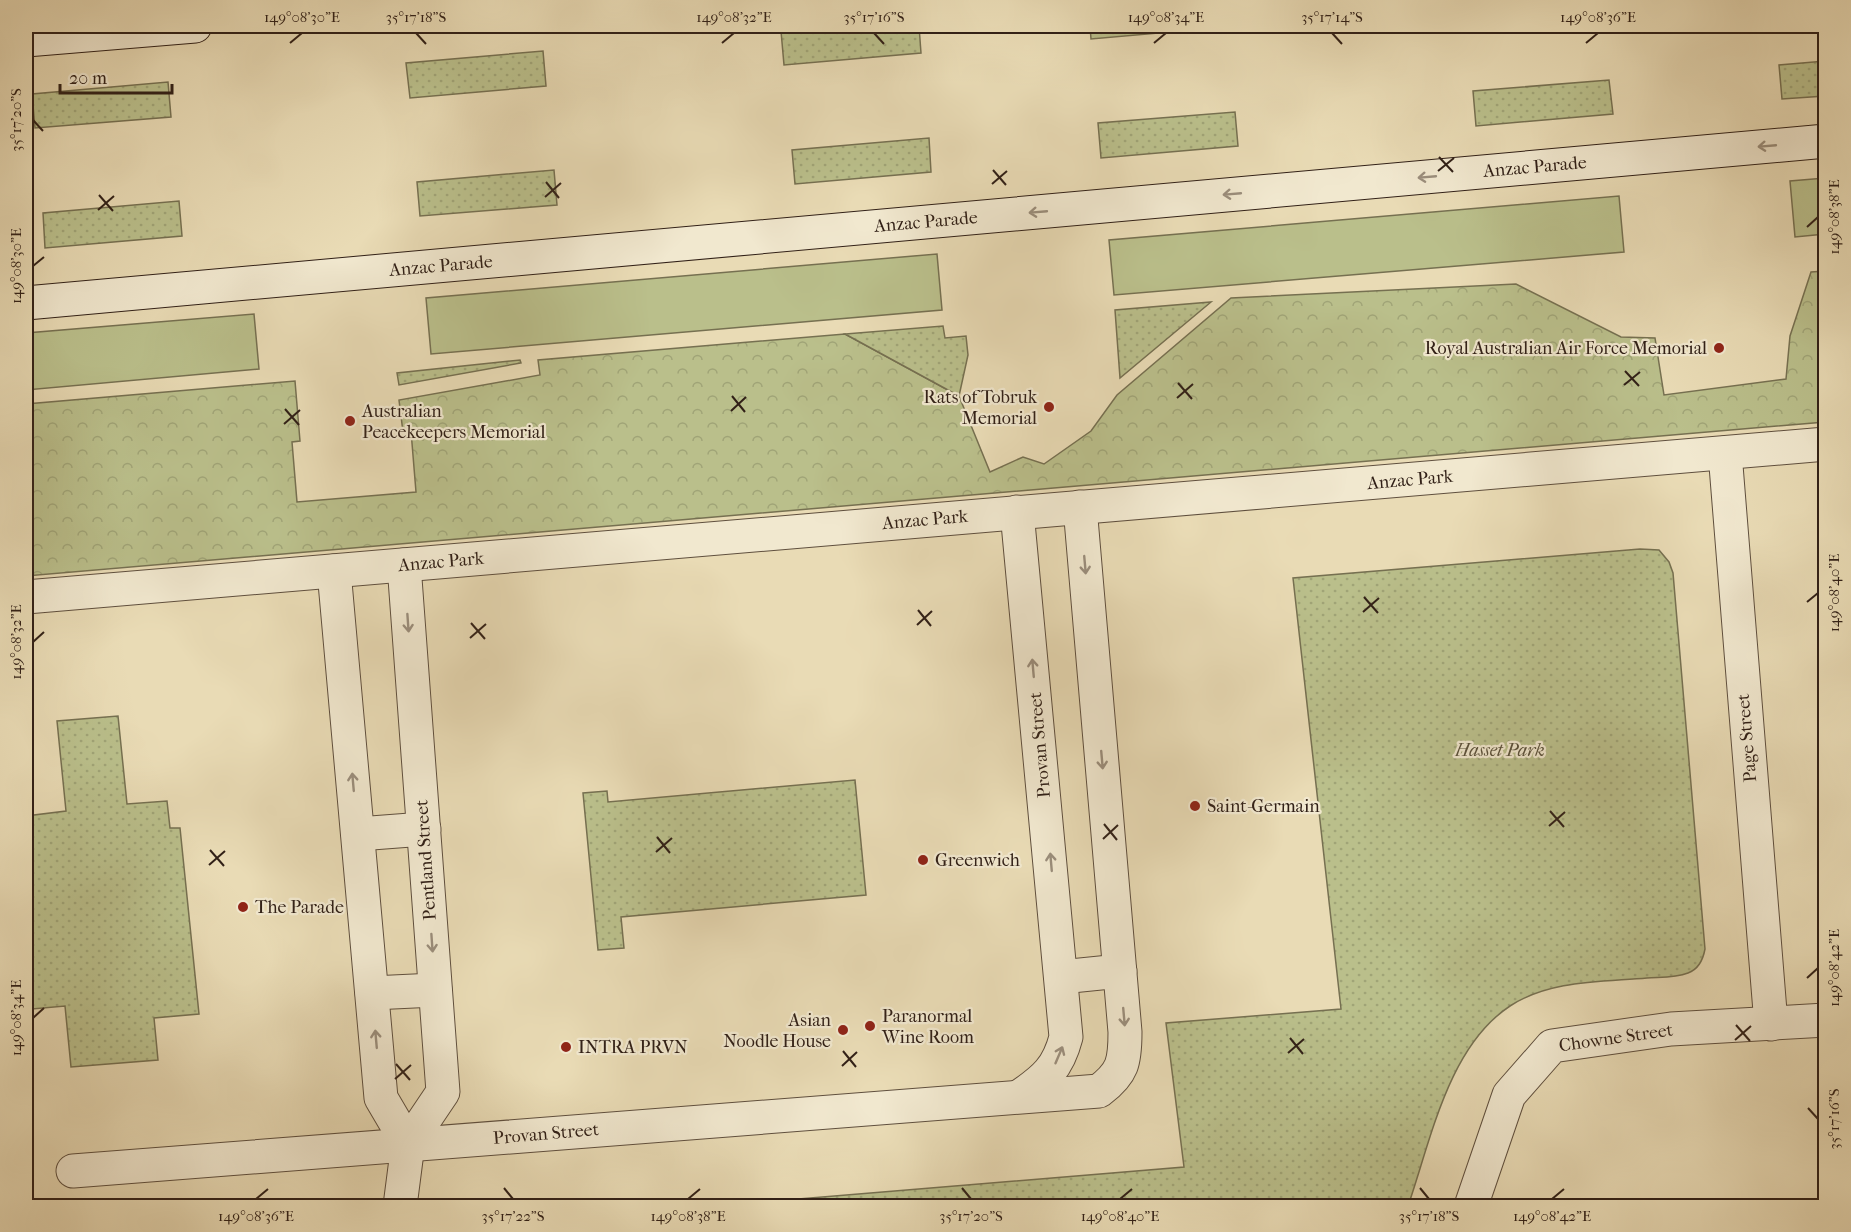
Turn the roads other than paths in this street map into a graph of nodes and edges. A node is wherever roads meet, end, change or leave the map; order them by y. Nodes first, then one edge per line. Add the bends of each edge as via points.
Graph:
1 (195, 26) edge
2 (26, 40) edge
3 (1826, 141) edge
4 (26, 303) edge
5 (1826, 444) edge
6 (1725, 453) junction
7 (1080, 507) junction
8 (1017, 512) junction
9 (404, 565) junction
10 (334, 571) junction
11 (26, 597) edge
12 (424, 829) junction
13 (358, 834) junction
14 (1120, 971) junction
15 (1062, 977) junction
16 (435, 990) junction
17 (372, 993) junction
18 (1826, 1020) edge
19 (1771, 1024) junction
20 (1020, 1096) junction
21 (408, 1144) junction
22 (73, 1171) dead end
23 (400, 1206) edge
24 (1471, 1206) edge

1 - 2 street
3 -> 4 street, Anzac Parade
5 - 6 street, Anzac Park
6 - 7 street, Anzac Park
6 - 19 street, Page Street
7 - 8 street, Anzac Park
7 -> 14 street, Provan Street
8 - 9 street, Anzac Park
15 -> 8 street, Provan Street
9 - 10 street, Anzac Park
9 -> 12 street, Pentland Street
10 - 11 street, Anzac Park
13 -> 10 street
12 - 13 street
12 -> 16 street, Pentland Street
13 - 17 street
14 - 15 street
14 -> 20 street, Provan Street via 1125,1058 1115,1079 1099,1091
20 -> 15 street, Provan Street via 1041,1082 1061,1057 1066,1037
16 - 17 street
16 - 21 street, Pentland Street via 443,1092
21 -> 17 street via 381,1098
18 - 19 street, Chowne Street
19 - 24 street, Chowne Street via 1671,1029 1552,1046 1509,1095
20 - 21 street, Provan Street
21 - 22 street, Provan Street
21 - 23 street, Pentland Street

